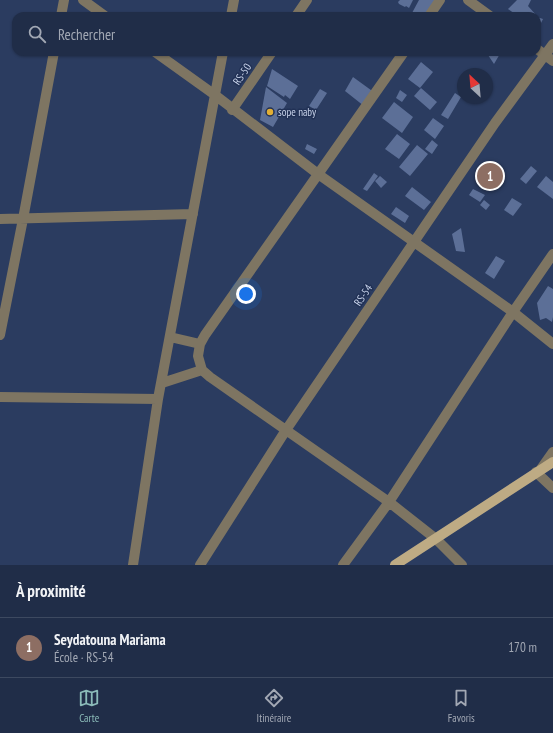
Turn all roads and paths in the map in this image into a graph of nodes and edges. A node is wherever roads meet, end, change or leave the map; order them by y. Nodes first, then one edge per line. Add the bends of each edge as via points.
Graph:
1 (64, 0) edge
2 (83, 0) edge
3 (234, 0) edge
4 (307, 0) edge
5 (440, 0) edge
6 (468, 0) edge
7 (62, 12) edge
8 (100, 12) edge
9 (232, 12) edge
10 (299, 12) edge
11 (432, 12) edge
12 (484, 12) edge
13 (553, 44) edge
14 (545, 55) edge
15 (53, 56) edge
16 (160, 56) edge
17 (222, 56) edge
18 (269, 56) edge
19 (401, 56) edge
20 (215, 96) junction
21 (232, 110) junction
22 (318, 174) junction
23 (193, 214) junction
24 (0, 219) edge
25 (23, 219) junction
26 (414, 242) junction
27 (553, 254) edge
28 (513, 312) junction
29 (0, 335) edge
30 (170, 337) junction
31 (200, 344) junction
32 (553, 344) edge
33 (202, 370) junction
34 (162, 383) junction
35 (0, 397) edge
36 (158, 399) junction
37 (286, 430) junction
38 (553, 452) edge
39 (553, 462) edge
40 (539, 471) junction
41 (553, 488) edge
42 (388, 502) junction
43 (436, 539) junction
44 (134, 565) edge
45 (200, 565) edge
46 (343, 565) edge
47 (395, 565) edge
48 (462, 565) edge

1 - 7 street
2 - 8 street
3 - 9 street
4 - 10 street
5 - 11 street
6 - 12 street
13 - 14 street, RS-54
14 - 26 street, RS-54
15 - 25 street
16 - 20 street
17 - 20 street
18 - 21 street, RS-50
19 - 22 street
20 - 21 street
20 - 23 street
21 - 22 street
22 - 26 street
22 - 31 street
23 - 25 street
23 - 30 street
24 - 25 street
25 - 29 street
26 - 28 street
26 - 37 street, RS-54
27 - 28 street
28 - 32 street
28 - 42 street
30 - 31 street
30 - 34 street
31 - 33 street via 198,356
33 - 34 street
33 - 37 street
34 - 36 street
35 - 36 street
36 - 44 street
37 - 42 street
37 - 45 street, RS-54
38 - 40 street
39 - 40 main road
40 - 41 street
40 - 43 main road
42 - 43 street
42 - 46 street
43 - 47 main road
43 - 48 street

